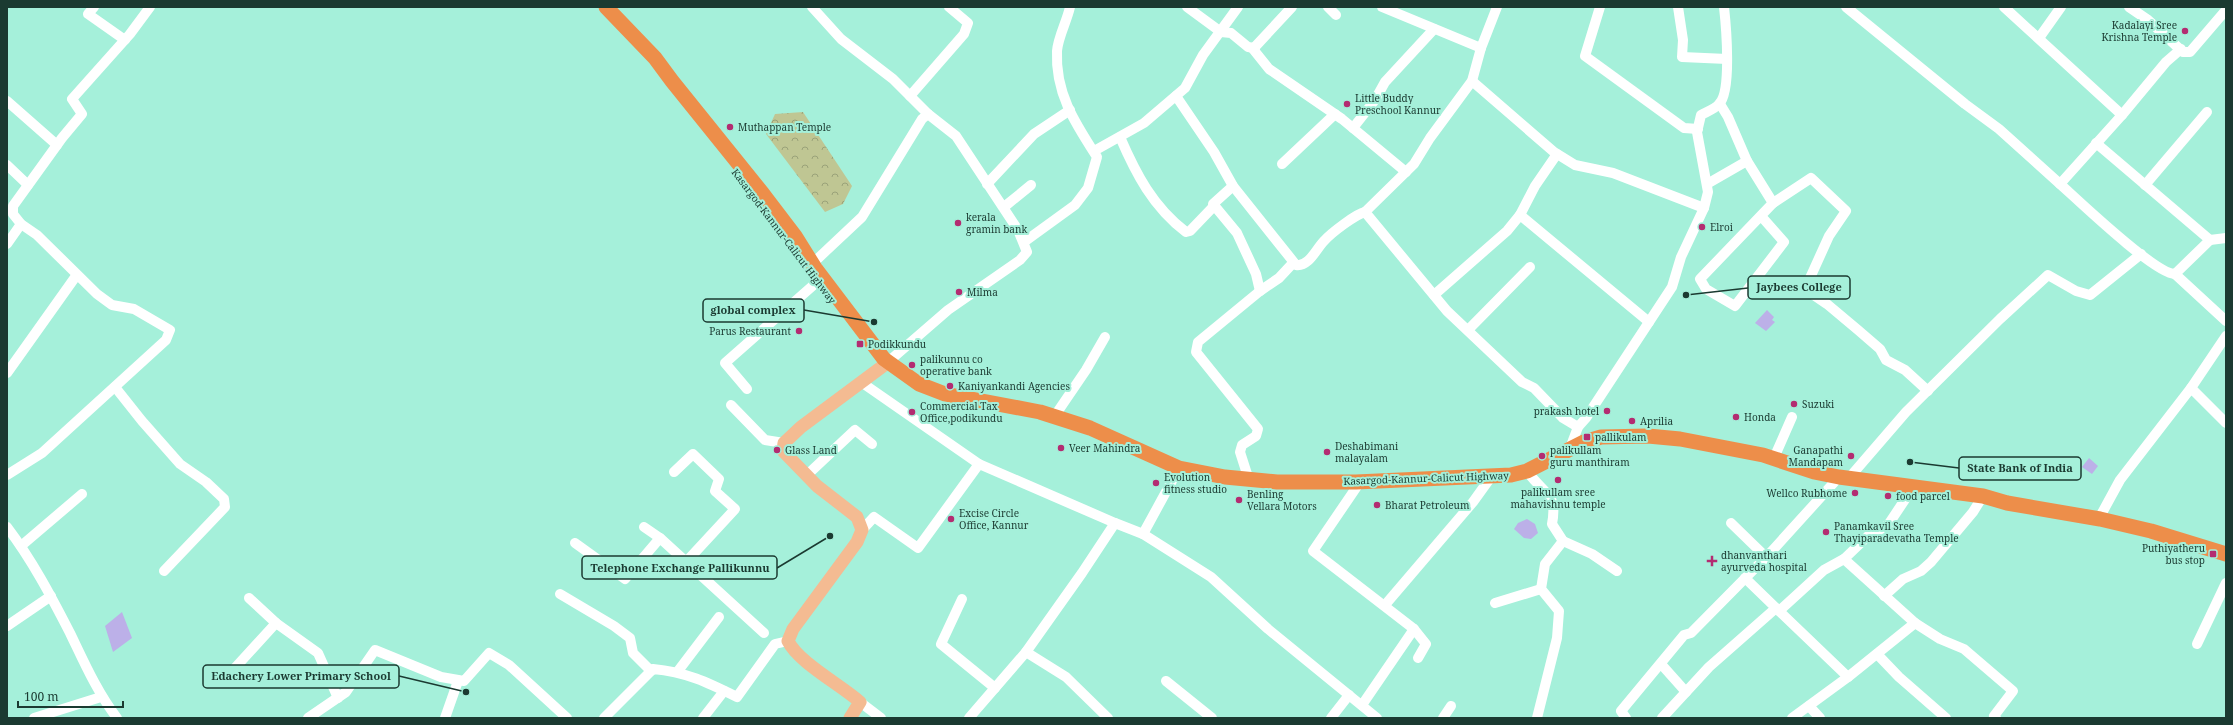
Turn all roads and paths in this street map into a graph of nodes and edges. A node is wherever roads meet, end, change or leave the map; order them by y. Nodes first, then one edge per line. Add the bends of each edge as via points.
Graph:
1 (94, 7) edge
2 (150, 7) edge
3 (594, 7) edge
4 (606, 7) edge
5 (812, 7) edge
6 (950, 7) edge
7 (1070, 7) edge
8 (1187, 7) edge
9 (1238, 7) edge
10 (1292, 7) edge
11 (1328, 7) edge
12 (1382, 7) edge
13 (1496, 7) edge
14 (1600, 7) edge
15 (1678, 7) edge
16 (1724, 7) edge
17 (1846, 7) edge
18 (2004, 7) edge
19 (2061, 7) edge
20 (2129, 7) edge
21 (2226, 10) edge
22 (1336, 15) dead end
23 (1434, 29) junction
24 (1221, 32) junction
25 (2039, 38) junction
26 (125, 40) junction
27 (1254, 48) junction
28 (1481, 48) junction
29 (2181, 50) junction
30 (1727, 59) junction
31 (1472, 82) junction
32 (910, 96) junction
33 (1176, 96) junction
34 (7, 101) edge
35 (1720, 104) junction
36 (1070, 110) junction
37 (2208, 112) dead end
38 (928, 114) junction
39 (1335, 114) junction
40 (2122, 115) junction
41 (1353, 128) junction
42 (1698, 129) junction
43 (1120, 137) junction
44 (2096, 143) junction
45 (57, 145) junction
46 (1094, 151) junction
47 (1558, 154) junction
48 (1747, 161) junction
49 (1282, 164) dead end
50 (7, 165) edge
51 (1406, 172) junction
52 (986, 184) junction
53 (1707, 184) junction
54 (2060, 184) junction
55 (28, 185) junction
56 (1031, 185) dead end
57 (2145, 185) junction
58 (1233, 186) junction
59 (10, 203) edge
60 (1773, 203) junction
61 (1214, 206) junction
62 (1004, 207) junction
63 (1704, 208) junction
64 (1365, 212) junction
65 (1520, 215) junction
66 (1761, 216) junction
67 (21, 224) junction
68 (2226, 238) edge
69 (2210, 240) junction
70 (1024, 242) junction
71 (7, 244) edge
72 (2141, 254) junction
73 (1293, 263) junction
74 (812, 264) junction
75 (1530, 267) dead end
76 (2175, 274) junction
77 (76, 276) junction
78 (817, 282) junction
79 (1260, 291) junction
80 (1434, 295) junction
81 (2226, 321) edge
82 (1649, 322) junction
83 (1468, 330) junction
84 (2226, 336) edge
85 (1105, 337) dead end
86 (885, 364) junction
87 (7, 374) edge
88 (861, 382) junction
89 (115, 387) junction
90 (2191, 388) junction
91 (747, 389) dead end
92 (1928, 391) junction
93 (731, 405) dead end
94 (1054, 417) junction
95 (1792, 417) dead end
96 (2226, 423) edge
97 (1578, 427) junction
98 (784, 443) junction
99 (872, 444) dead end
100 (1569, 451) junction
101 (1774, 458) junction
102 (979, 464) junction
103 (1179, 468) junction
104 (1527, 471) junction
105 (674, 472) dead end
106 (7, 475) edge
107 (807, 475) junction
108 (1491, 477) junction
109 (1844, 478) junction
110 (1247, 480) junction
111 (1360, 482) junction
112 (1914, 486) junction
113 (82, 494) dead end
114 (1986, 496) junction
115 (2101, 516) junction
116 (1115, 523) junction
117 (1730, 523) dead end
118 (7, 527) edge
119 (644, 527) dead end
120 (862, 530) junction
121 (1143, 534) junction
122 (660, 538) junction
123 (1563, 541) junction
124 (575, 543) dead end
125 (21, 546) junction
126 (2226, 548) edge
127 (2226, 554) edge
128 (1766, 557) junction
129 (1844, 559) junction
130 (686, 562) junction
131 (164, 571) dead end
132 (1616, 571) dead end
133 (1745, 578) junction
134 (2226, 583) edge
135 (1541, 589) junction
136 (560, 594) dead end
137 (51, 596) junction
138 (1884, 596) junction
139 (249, 598) dead end
140 (962, 599) dead end
141 (1495, 603) dead end
142 (1385, 605) junction
143 (1777, 610) junction
144 (719, 617) dead end
145 (276, 623) junction
146 (1915, 623) junction
147 (7, 626) edge
148 (1414, 629) junction
149 (764, 633) dead end
150 (788, 641) junction
151 (2197, 644) dead end
152 (1026, 652) junction
153 (1877, 654) junction
154 (1418, 658) dead end
155 (1661, 664) junction
156 (651, 671) junction
157 (678, 672) junction
158 (1848, 677) junction
159 (223, 681) dead end
160 (458, 681) junction
161 (1166, 681) dead end
162 (995, 688) junction
163 (724, 691) junction
164 (1686, 692) junction
165 (1349, 695) junction
166 (101, 697) junction
167 (338, 698) junction
168 (860, 702) junction
169 (1362, 705) junction
170 (1451, 706) dead end
171 (1809, 706) junction
172 (1934, 714) edge
173 (34, 718) edge
174 (117, 718) edge
175 (308, 718) edge
176 (445, 718) edge
177 (567, 718) edge
178 (604, 718) edge
179 (703, 718) edge
180 (850, 718) edge
181 (882, 718) edge
182 (970, 718) edge
183 (1108, 718) edge
184 (1212, 718) edge
185 (1331, 718) edge
186 (1377, 718) edge
187 (1443, 718) edge
188 (1537, 718) edge
189 (1626, 718) edge
190 (1662, 718) edge
191 (1792, 718) edge
192 (1820, 718) edge
193 (1946, 718) edge
194 (1996, 718) edge

1 - 26 street via 88,14
2 - 26 street
3 - 78 highway, Kasargod-Kannur-Calicut Highway via 660,76 785,234
4 - 74 highway, Kasargod-Kannur-Calicut Highway via 655,58 795,236
5 - 32 street via 841,39 893,79
6 - 32 street via 968,23 964,34
7 - 36 street via 1057,50 1059,85
8 - 24 street
9 - 24 street
10 - 27 street
11 - 22 street
12 - 23 street
13 - 28 street
14 - 42 street via 1585,56 1684,128
15 - 30 street via 1683,40 1682,57
16 - 30 street
17 - 54 street via 1965,104 1999,128
18 - 25 street
19 - 25 street
20 - 29 street via 2148,20
21 - 29 street via 2190,52
23 - 28 street
23 - 41 street via 1385,82 1375,100
24 - 27 street via 1231,34 1248,47
24 - 33 street via 1203,55 1185,88
25 - 40 street
26 - 45 street via 72,99 82,114
27 - 39 street via 1269,69
28 - 31 street
29 - 40 street via 2166,62
30 - 35 street via 1726,90
31 - 47 street
31 - 51 street
32 - 38 street
33 - 43 street via 1144,123
33 - 58 street via 1214,152
34 - 45 street
35 - 42 street via 1701,115
35 - 48 street
36 - 46 street
36 - 52 street via 1034,134
37 - 57 street
38 - 52 street via 956,136
38 - 74 street via 922,119 862,217
39 - 41 street
39 - 49 street
40 - 44 street
41 - 51 street
42 - 53 street
43 - 46 street
43 - 61 street via 1135,172 1155,202 1186,232
44 - 54 street
44 - 57 street
45 - 55 street
46 - 70 street via 1097,157 1088,188 1075,205
47 - 63 street via 1575,166 1613,172
47 - 65 street via 1535,186
48 - 53 street
48 - 60 street
50 - 55 street
51 - 64 street
52 - 62 street
53 - 63 street
54 - 72 street
55 - 59 street
56 - 62 street
57 - 69 street
58 - 61 street via 1213,204
58 - 73 street
59 - 67 street via 13,214
60 - 66 street
60 - 92 street via 1810,178 1846,211 1829,236 1805,289 1827,304 1880,350 1886,360 1905,370
61 - 79 street via 1237,233 1256,274
62 - 70 street
63 - 82 street via 1672,287
64 - 73 street via 1325,240 1302,265
64 - 80 street
65 - 80 street via 1507,231
65 - 82 street
66 - 66 street via 1700,279 1706,289 1735,306 1784,242
67 - 71 street
67 - 77 street via 37,235
68 - 69 street
69 - 76 street
70 - 86 street via 1026,252 1020,260 942,314
72 - 76 street via 2169,274
72 - 92 street via 2090,295 2076,291 2048,275
73 - 79 street via 1279,278
74 - 86 highway, Kasargod-Kannur-Calicut Highway
75 - 83 street
76 - 81 street
77 - 87 street
77 - 89 street via 112,305 134,309 170,330 166,340
78 - 86 highway, Kasargod-Kannur-Calicut Highway
78 - 91 street via 725,363
79 - 110 street via 1198,342 1196,352 1258,430 1256,436 1242,445 1240,452
80 - 83 street
82 - 97 street
83 - 97 street via 1522,382 1534,388 1563,418
84 - 90 street
85 - 94 street
86 - 88 main road
86 - 94 highway, Kasargod-Kannur-Calicut Highway via 900,380 931,395 954,402 1041,418
88 - 98 main road
88 - 102 street
89 - 106 street via 42,453
89 - 131 street via 180,464 206,482 224,499 225,507
90 - 96 street
90 - 115 street via 2120,480
92 - 109 street
93 - 98 street via 765,440
94 - 103 highway, Kasargod-Kannur-Calicut Highway via 1090,428
95 - 101 street
97 - 100 street
98 - 107 main road via 783,451
99 - 107 street via 856,430
100 - 101 highway, Kasargod-Kannur-Calicut Highway via 1584,442 1601,437 1648,436 1721,446
100 - 104 highway, Kasargod-Kannur-Calicut Highway
101 - 109 highway, Kasargod-Kannur-Calicut Highway via 1814,472
102 - 116 street
102 - 120 street via 918,548 874,517
103 - 110 highway, Kasargod-Kannur-Calicut Highway
103 - 121 street
104 - 108 highway, Kasargod-Kannur-Calicut Highway
104 - 123 street via 1554,501 1552,524
105 - 130 street via 693,454 719,478 715,491 734,509
107 - 120 main road via 857,517
108 - 111 highway, Kasargod-Kannur-Calicut Highway
108 - 142 street via 1473,502
109 - 112 highway, Kasargod-Kannur-Calicut Highway
109 - 128 street
110 - 111 highway, Kasargod-Kannur-Calicut Highway
111 - 142 street via 1313,551
112 - 114 highway, Kasargod-Kannur-Calicut Highway
112 - 129 street via 1888,526 1868,536
113 - 125 street
114 - 115 highway, Kasargod-Kannur-Calicut Highway via 2007,503
114 - 138 street via 1931,562 1921,571 1903,579
115 - 126 highway, Kasargod-Kannur-Calicut Highway
115 - 127 highway, Kasargod-Kannur-Calicut Highway
116 - 121 street
116 - 152 street
117 - 128 street
118 - 125 street
119 - 122 street
120 - 150 main road via 857,542 793,629
121 - 165 street via 1211,577 1268,629
122 - 124 street via 625,579
122 - 130 street
123 - 132 street via 1592,554
123 - 135 street via 1545,564
125 - 137 street
128 - 133 street
129 - 138 street
129 - 143 street via 1824,570
130 - 149 street
133 - 143 street
133 - 155 street via 1691,633 1684,635
134 - 151 street
135 - 141 street
135 - 188 street via 1559,611 1557,638
136 - 156 street via 630,638 633,653
137 - 147 street
137 - 166 street
138 - 146 street
139 - 145 street
140 - 162 street via 941,644
142 - 148 street
143 - 158 street
143 - 164 street via 1709,667
144 - 157 street
145 - 159 street
145 - 167 street via 318,653
146 - 153 street
146 - 194 street via 1940,639 1964,649 2013,691 1994,716
148 - 154 street via 1426,644
148 - 169 street
150 - 163 street via 775,644 736,697
150 - 168 main road via 802,657
152 - 162 street
152 - 183 street via 1066,677
153 - 158 street
153 - 172 street
155 - 164 street
155 - 189 street via 1621,711
156 - 157 street via 654,669
156 - 178 street
157 - 163 street via 696,677
158 - 171 street
160 - 167 street via 430,673 375,650 346,692
160 - 176 street
160 - 177 street via 464,681 489,652 509,665
161 - 184 street
162 - 182 street
163 - 179 street
164 - 190 street
165 - 169 street
165 - 185 street
166 - 173 street
166 - 174 street
167 - 175 street
168 - 180 main road
168 - 181 street
169 - 186 street
170 - 187 street
171 - 191 street
171 - 192 street
172 - 193 street

